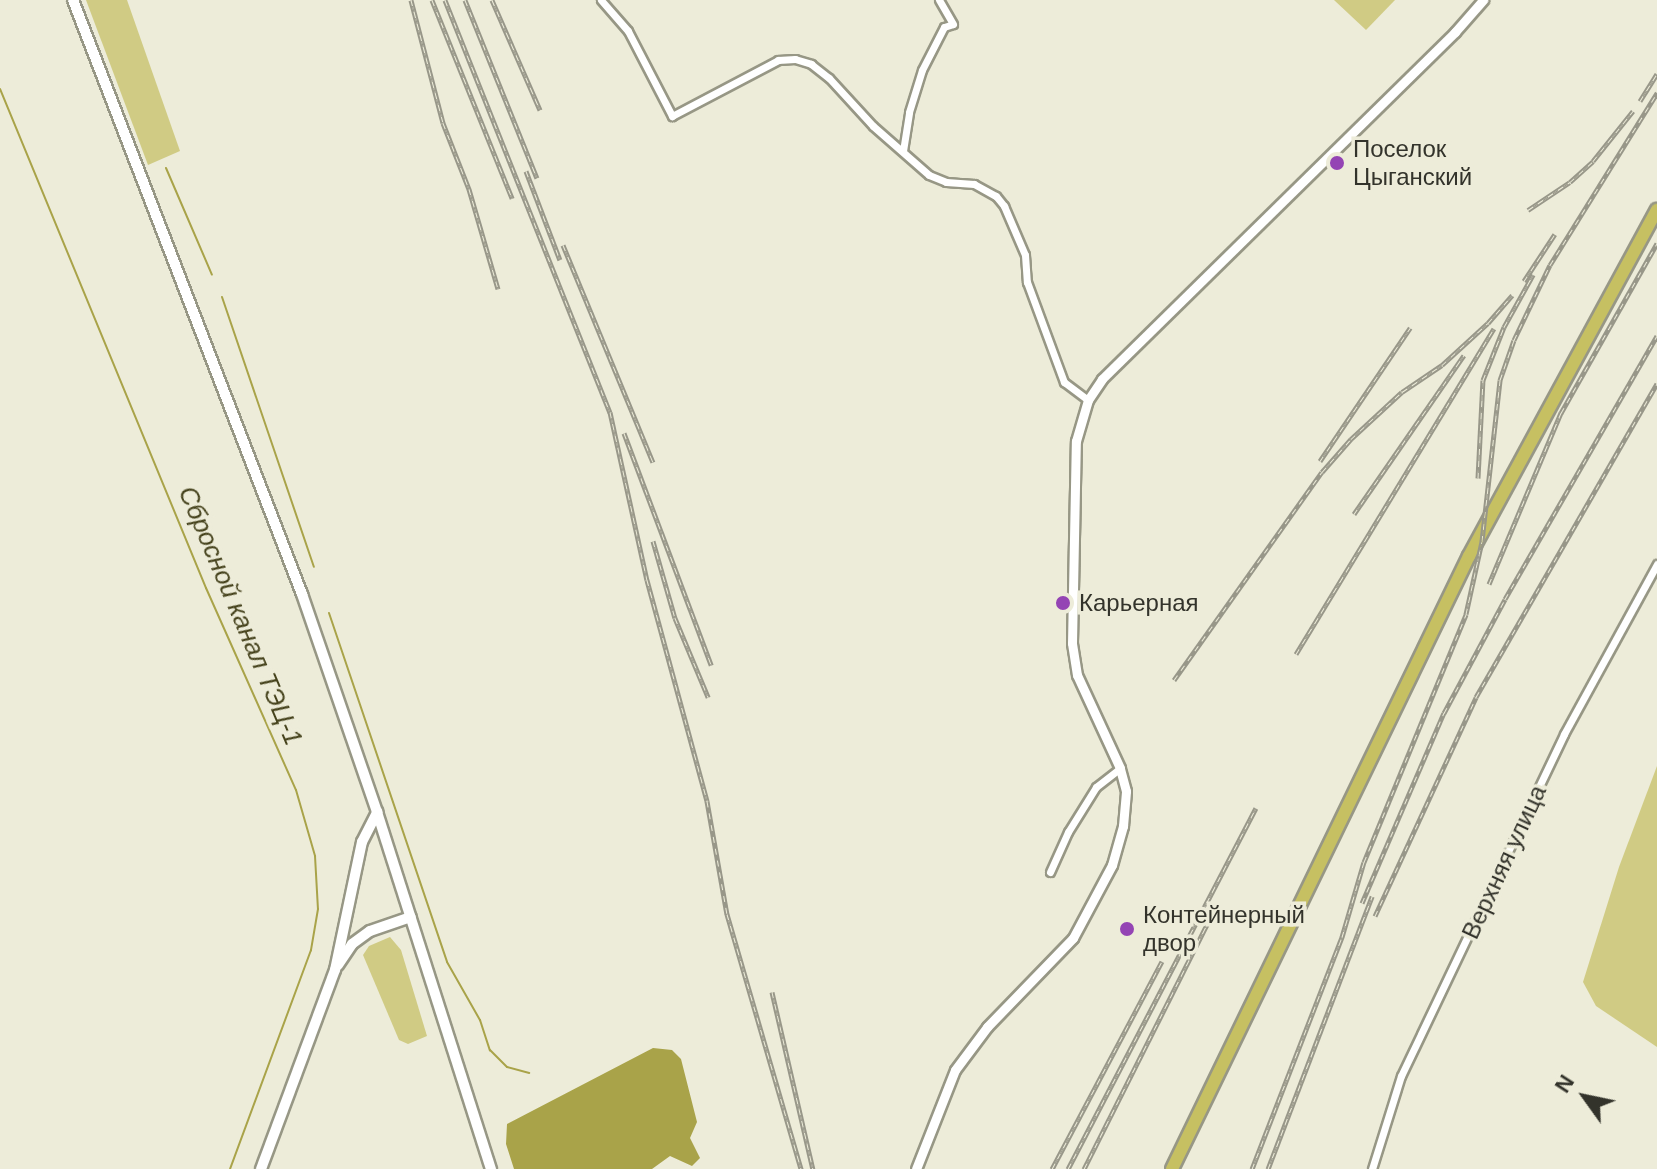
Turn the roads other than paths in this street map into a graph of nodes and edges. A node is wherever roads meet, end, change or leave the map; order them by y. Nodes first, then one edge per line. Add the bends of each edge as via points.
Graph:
1 (73, 0) edge
2 (601, 0) edge
3 (939, 0) edge
4 (1483, 0) edge
5 (903, 151) junction
6 (1657, 210) edge
7 (1088, 400) junction
8 (1657, 564) edge
9 (1120, 768) junction
10 (377, 812) junction
11 (1050, 872) dead end
12 (411, 917) junction
13 (335, 970) junction
14 (261, 1169) edge
15 (491, 1169) edge
16 (916, 1169) edge
17 (1172, 1169) edge
18 (1372, 1169) edge

1 - 10 main road via 297,579
2 - 5 street via 628,31 672,116 778,60 795,59 829,78
3 - 5 street via 953,24 944,27 922,70
4 - 7 street via 1102,379
5 - 7 street via 933,178 974,184 1004,206 1025,255 1027,282 1064,382
6 - 17 highway via 1469,556
7 - 9 street via 1076,441 1072,643 1077,675
8 - 18 street, Верхняя улица via 1564,734 1401,1076
9 - 11 street via 1096,787
9 - 16 street via 1126,791 1123,826 1096,899 1073,938 966,1053 944,1093
10 - 12 main road
10 - 13 main road via 362,842
12 - 13 main road via 370,931 352,944
12 - 15 main road
13 - 14 main road

